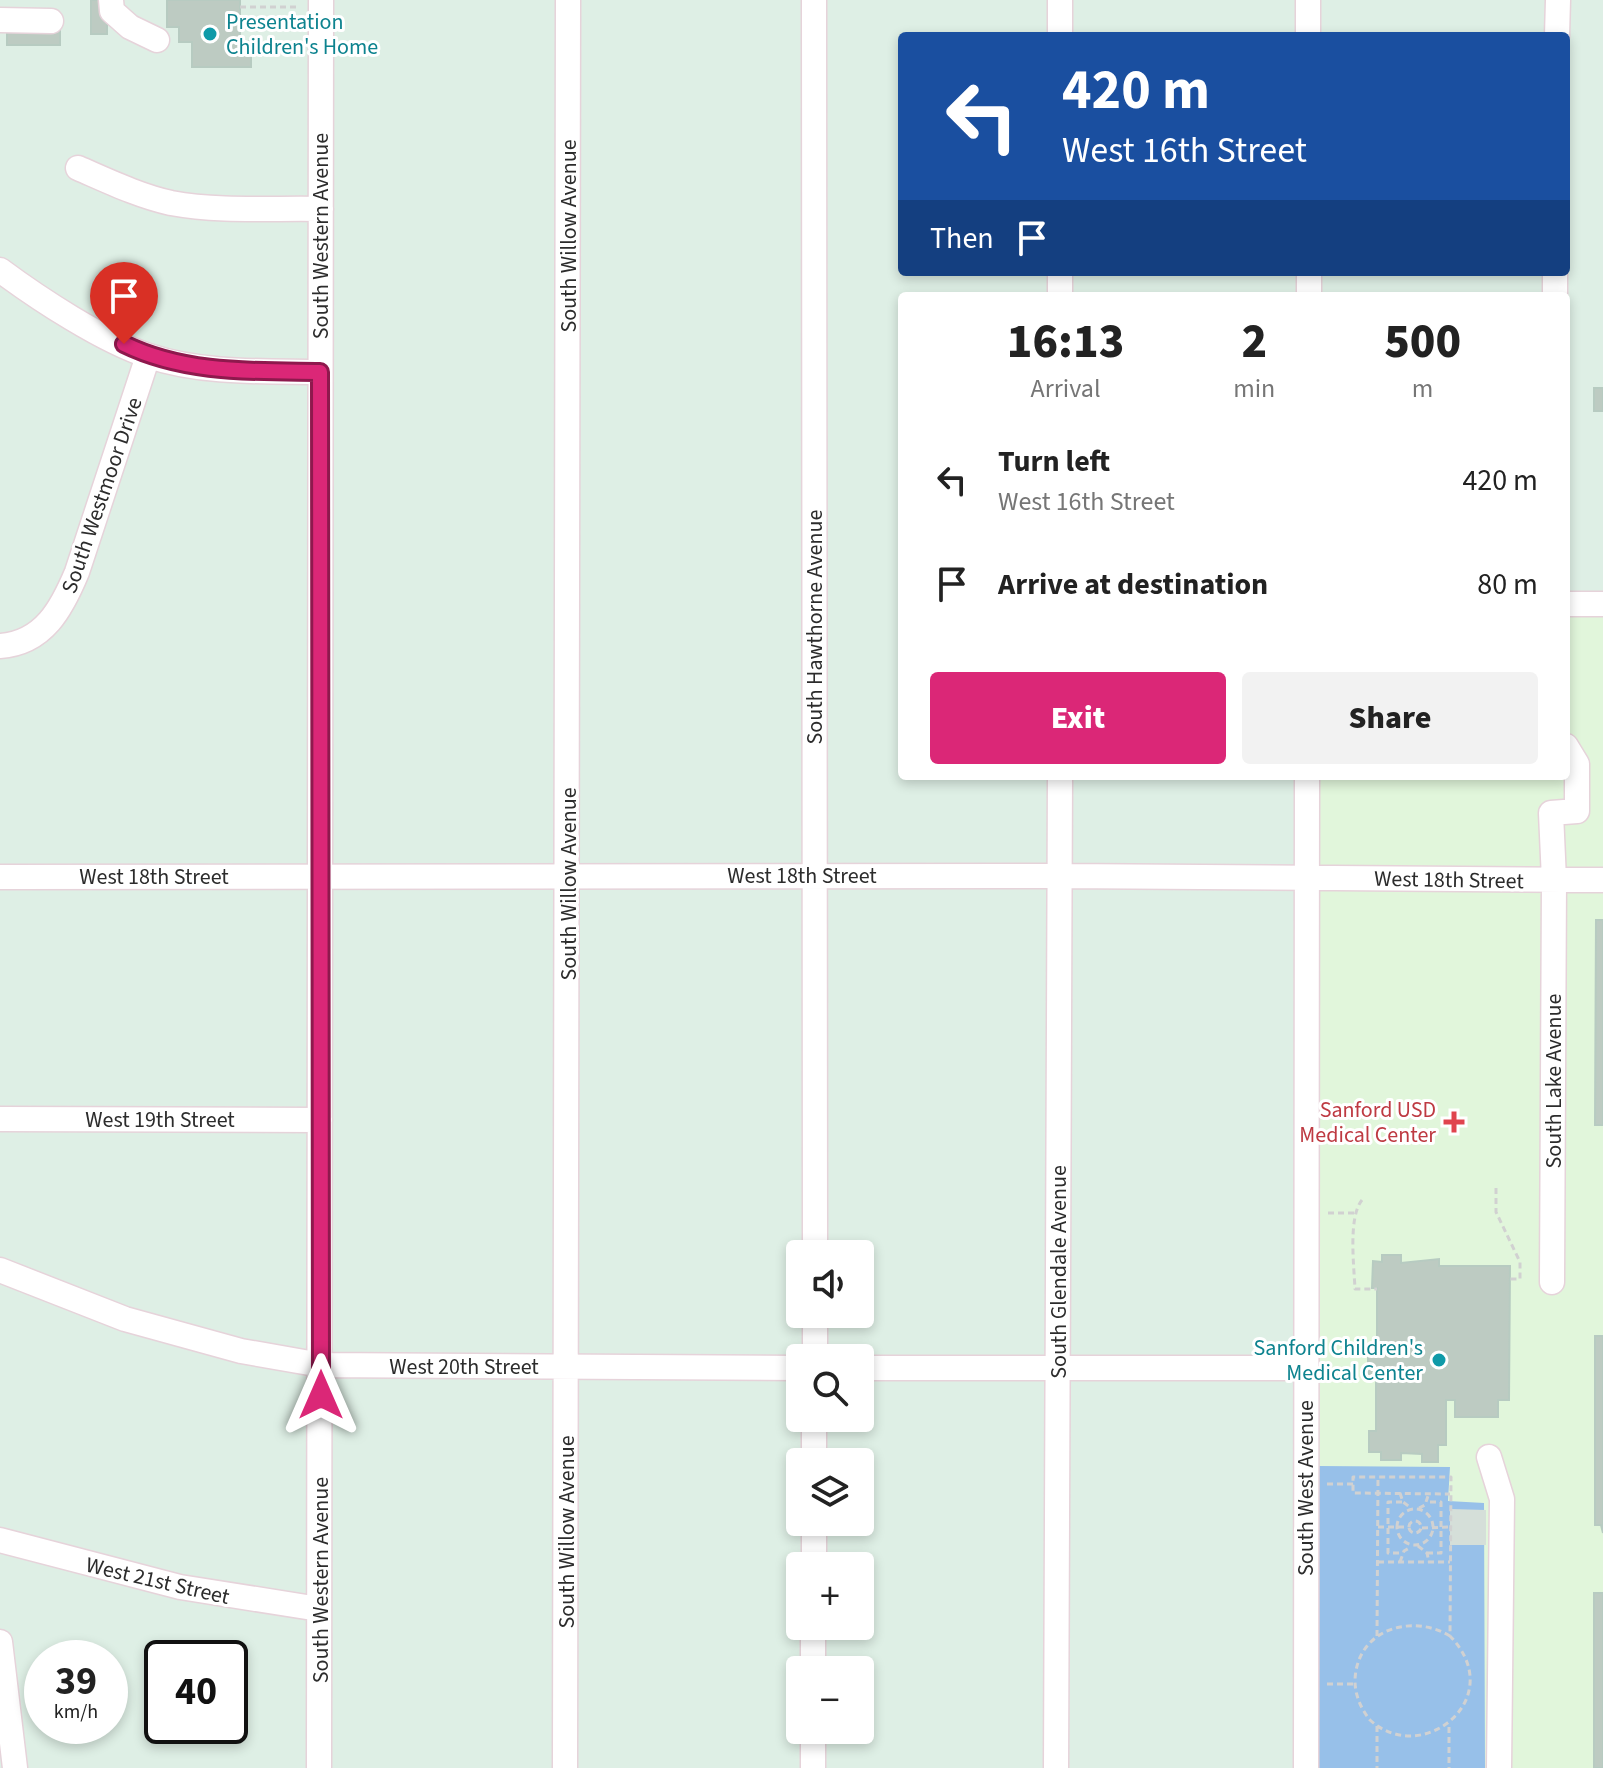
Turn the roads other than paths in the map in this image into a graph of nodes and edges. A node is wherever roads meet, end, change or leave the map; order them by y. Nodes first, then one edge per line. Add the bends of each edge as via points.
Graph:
1 (111, 0) edge
2 (568, 0) edge
3 (814, 0) edge
4 (1060, 0) edge
5 (1308, 0) edge
6 (1558, 0) edge
7 (321, 3) edge
8 (0, 20) edge
9 (51, 21) dead end
10 (1060, 32) edge
11 (1308, 32) edge
12 (1557, 32) edge
13 (157, 40) dead end
14 (78, 168) dead end
15 (321, 209) junction
16 (0, 270) edge
17 (148, 356) junction
18 (320, 372) junction
19 (1570, 604) edge
20 (1603, 604) edge
21 (0, 646) edge
22 (1570, 753) edge
23 (1060, 780) edge
24 (1307, 780) edge
25 (320, 875) junction
26 (568, 875) junction
27 (814, 875) junction
28 (1061, 876) junction
29 (0, 877) edge
30 (1306, 877) junction
31 (1554, 880) junction
32 (1603, 880) edge
33 (0, 1119) edge
34 (320, 1120) junction
35 (815, 1240) edge
36 (0, 1270) edge
37 (1552, 1282) dead end
38 (321, 1365) junction
39 (567, 1367) junction
40 (1057, 1367) junction
41 (786, 1368) edge
42 (874, 1368) edge
43 (1305, 1368) junction
44 (1489, 1457) dead end
45 (0, 1540) edge
46 (319, 1609) junction
47 (0, 1642) edge
48 (813, 1744) edge
49 (15, 1768) edge
50 (319, 1768) edge
51 (565, 1768) edge
52 (813, 1768) edge
53 (1056, 1768) edge
54 (1306, 1768) edge
55 (1499, 1768) edge

1 - 13 street via 112,11 130,27
2 - 26 street, South Willow Avenue
3 - 27 street, South Hawthorne Avenue
4 - 10 street
5 - 11 street
6 - 12 street
7 - 15 street, South Western Avenue
8 - 9 street
14 - 15 street via 170,202
15 - 18 street, South Western Avenue
16 - 17 street via 35,296
17 - 18 street via 240,371
17 - 21 street, South Westmoor Drive via 65,601 43,631
18 - 25 street, South Western Avenue
19 - 20 street
22 - 31 street, South Lake Avenue via 1577,764 1577,811 1551,813
23 - 28 street, South Glendale Avenue
24 - 30 street, South West Avenue
25 - 26 street, West 18th Street
25 - 29 street, West 18th Street
25 - 34 street, South Western Avenue
26 - 27 street, West 18th Street
26 - 39 street, South Willow Avenue
27 - 28 street, West 18th Street
27 - 35 street, South Hawthorne Avenue
28 - 30 street, West 18th Street
28 - 40 street, South Glendale Avenue
30 - 31 street, West 18th Street
30 - 43 street, South West Avenue
31 - 32 street, West 18th Street
31 - 37 street, South Lake Avenue
33 - 34 street, West 19th Street
34 - 38 street, South Western Avenue
36 - 38 street, West 20th Street via 125,1319 241,1351
38 - 39 street, West 20th Street
38 - 46 street, South Western Avenue
39 - 41 street, West 20th Street
39 - 51 street, South Willow Avenue
40 - 42 street
40 - 43 street
40 - 53 street, South Glendale Avenue
43 - 54 street, South West Avenue
44 - 55 street via 1502,1499
45 - 46 street, West 21st Street via 167,1584
46 - 50 street, South Western Avenue
47 - 49 street
48 - 52 street

